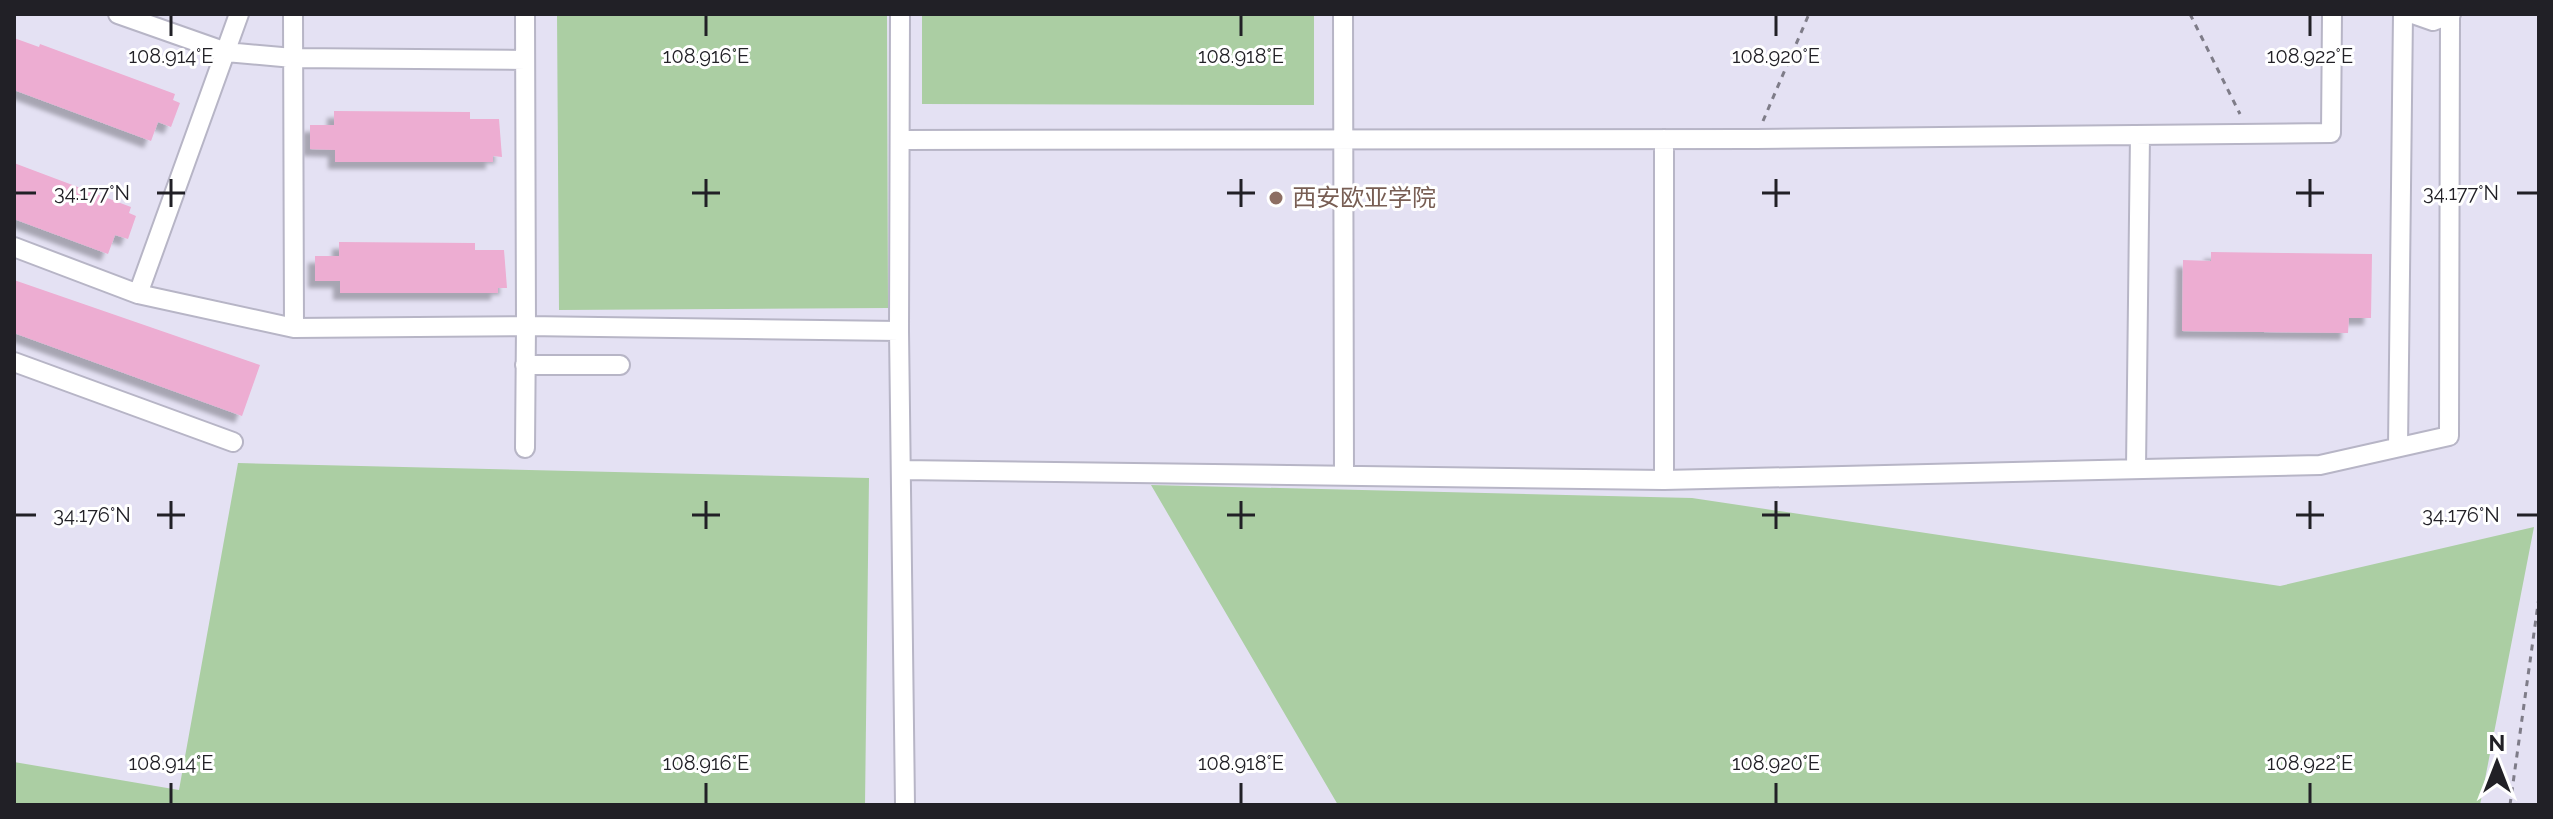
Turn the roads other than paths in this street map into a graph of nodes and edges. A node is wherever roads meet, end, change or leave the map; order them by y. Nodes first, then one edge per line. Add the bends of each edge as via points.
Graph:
1 (118, 14) edge
2 (239, 14) edge
3 (293, 14) edge
4 (525, 14) edge
5 (900, 14) edge
6 (1343, 14) edge
7 (2332, 14) edge
8 (2403, 14) edge
9 (2413, 14) edge
10 (2450, 15) edge
11 (226, 52) junction
12 (293, 58) junction
13 (525, 60) junction
14 (2140, 135) junction
15 (1664, 139) junction
16 (901, 140) junction
17 (1343, 140) junction
18 (14, 247) edge
19 (138, 294) junction
20 (526, 326) junction
21 (294, 328) junction
22 (899, 331) junction
23 (14, 362) edge
24 (525, 365) junction
25 (620, 365) dead end
26 (233, 442) dead end
27 (2398, 447) junction
28 (525, 448) dead end
29 (2136, 468) junction
30 (901, 470) junction
31 (1344, 475) junction
32 (1664, 480) junction
33 (905, 805) edge

1 - 11 street
2 - 11 street
3 - 12 street
4 - 13 street
5 - 16 street
6 - 17 street
7 - 14 street via 2331,133
8 - 27 street
9 - 10 street via 2433,21
10 - 27 street via 2449,436
11 - 12 street
11 - 19 street
12 - 13 street
12 - 21 street
13 - 20 street
14 - 15 street
14 - 29 street
15 - 17 street
15 - 32 street
16 - 17 street
16 - 22 street
17 - 31 street
18 - 19 street
19 - 21 street
20 - 21 street
20 - 22 street
20 - 24 street
22 - 30 street
23 - 26 street
24 - 25 street
24 - 28 street
27 - 29 street via 2320,465
29 - 32 street
30 - 31 street
30 - 33 street
31 - 32 street

